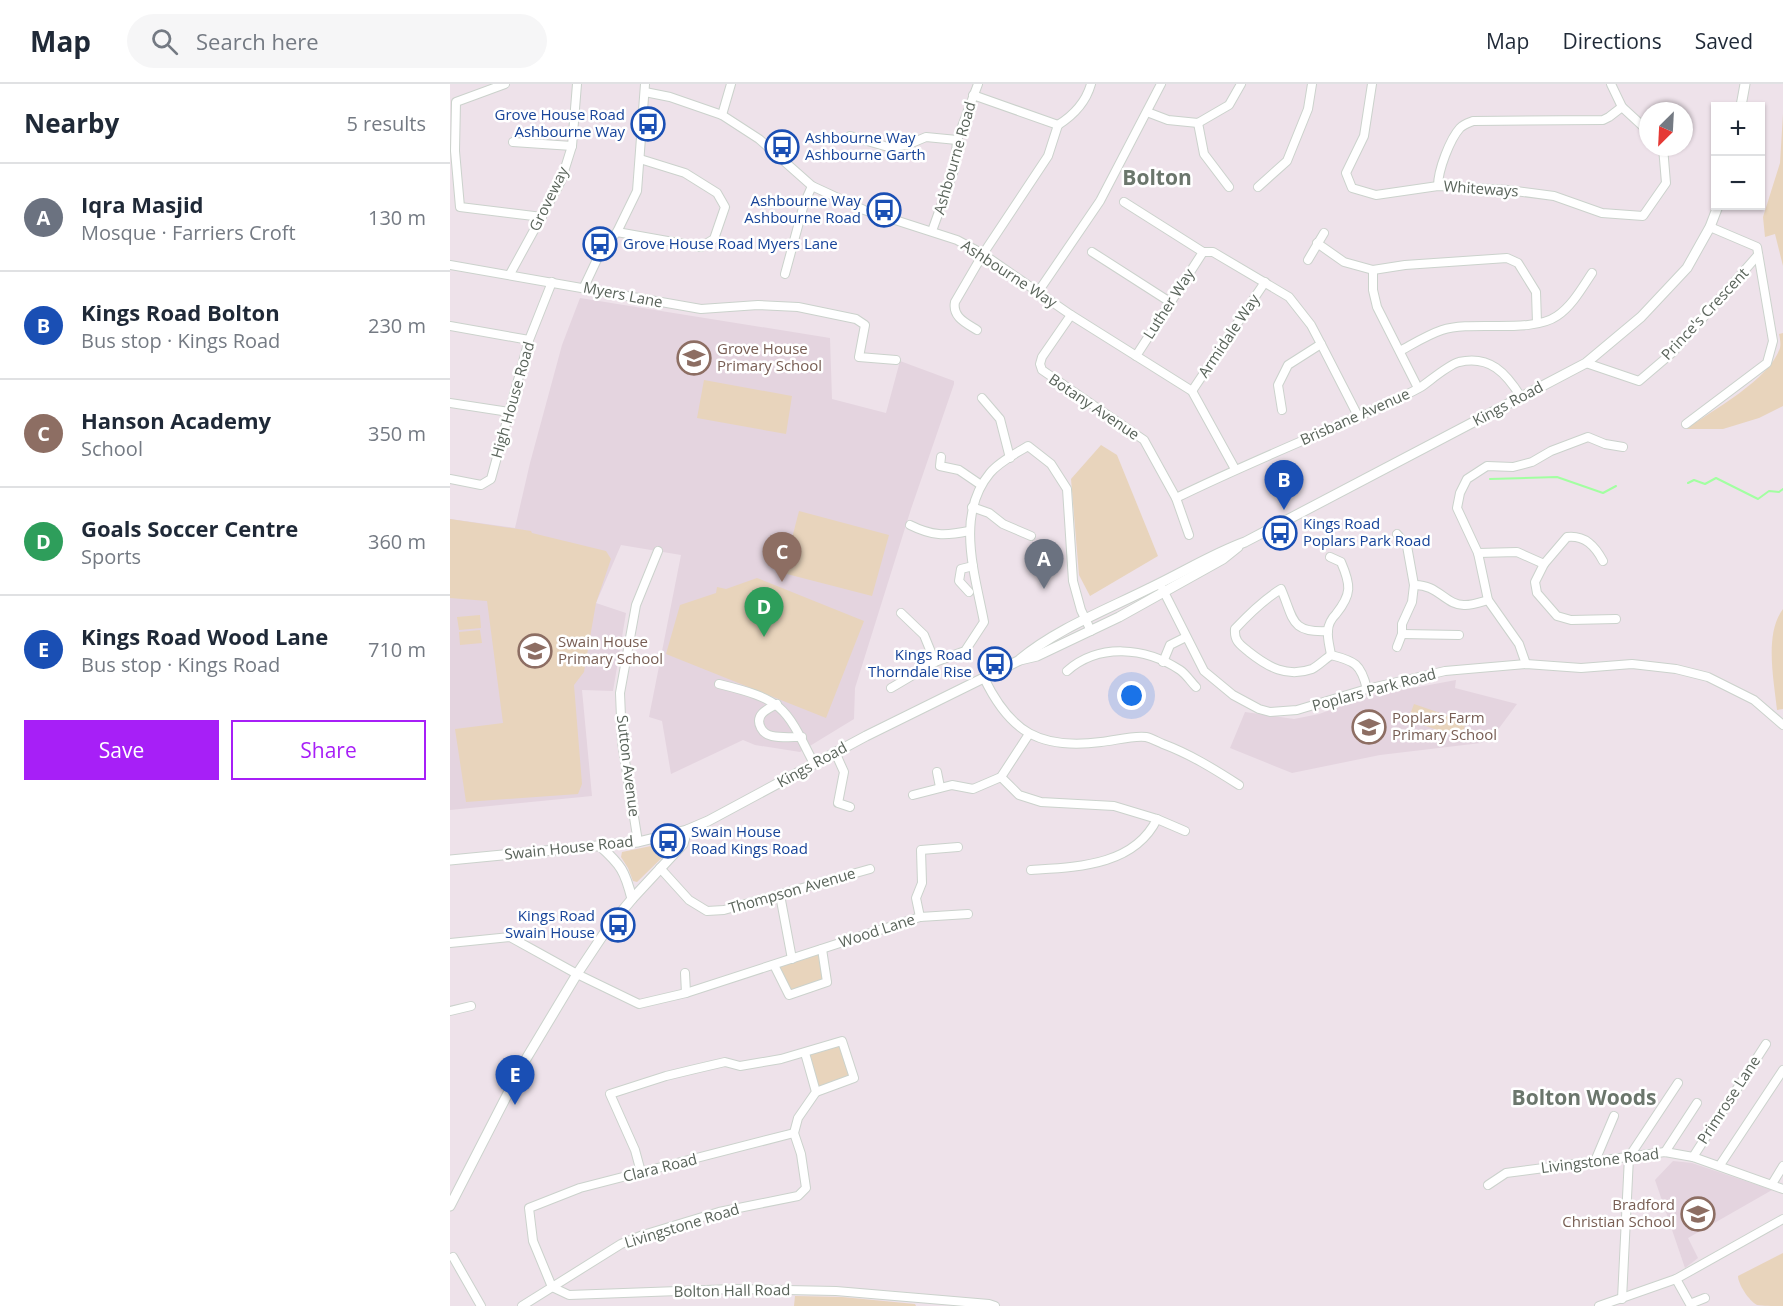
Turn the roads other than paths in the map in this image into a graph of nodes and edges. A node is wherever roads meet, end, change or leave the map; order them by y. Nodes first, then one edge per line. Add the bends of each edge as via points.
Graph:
1 (505, 84) edge
2 (577, 84) edge
3 (731, 84) edge
4 (978, 84) edge
5 (1091, 84) edge
6 (1161, 84) edge
7 (1241, 84) edge
8 (1312, 84) edge
9 (1372, 84) edge
10 (1611, 84) edge
11 (1738, 84) edge
12 (1745, 84) edge
13 (645, 88) edge
14 (973, 94) junction
15 (1740, 102) edge
16 (1741, 102) edge
17 (1622, 107) junction
18 (1147, 112) junction
19 (722, 115) junction
20 (1198, 123) junction
21 (1639, 123) edge
22 (1058, 125) junction
23 (850, 136) dead end
24 (957, 140) junction
25 (513, 142) dead end
26 (572, 146) junction
27 (1664, 156) edge
28 (640, 159) junction
29 (812, 186) junction
30 (1438, 186) junction
31 (1228, 187) dead end
32 (1258, 187) dead end
33 (1124, 202) dead end
34 (1716, 210) edge
35 (542, 217) junction
36 (1710, 227) junction
37 (932, 231) junction
38 (617, 232) junction
39 (1324, 233) dead end
40 (1317, 243) junction
41 (1092, 252) dead end
42 (1203, 252) junction
43 (983, 254) junction
44 (1758, 255) junction
45 (1308, 260) dead end
46 (450, 264) edge
47 (1373, 270) junction
48 (1592, 273) dead end
49 (510, 274) junction
50 (785, 274) dead end
51 (552, 282) junction
52 (1265, 282) junction
53 (584, 287) junction
54 (1038, 292) junction
55 (1170, 302) junction
56 (1071, 315) junction
57 (1537, 323) junction
58 (450, 326) edge
59 (977, 330) dead end
60 (529, 340) junction
61 (1321, 344) junction
62 (1400, 351) junction
63 (1136, 356) junction
64 (896, 360) dead end
65 (1586, 363) junction
66 (1418, 388) junction
67 (1192, 391) junction
68 (1521, 397) junction
69 (450, 403) edge
70 (1282, 410) dead end
71 (509, 412) junction
72 (982, 412) dead end
73 (1358, 416) junction
74 (1686, 424) dead end
75 (1623, 447) dead end
76 (941, 457) dead end
77 (1010, 458) junction
78 (1235, 469) junction
79 (450, 479) edge
80 (981, 485) junction
81 (1176, 498) junction
82 (972, 507) junction
83 (910, 525) dead end
84 (969, 531) junction
85 (1397, 534) dead end
86 (1189, 535) dead end
87 (1031, 536) dead end
88 (1245, 542) junction
89 (658, 551) dead end
90 (1478, 553) junction
91 (1330, 557) dead end
92 (1603, 561) dead end
93 (1544, 564) junction
94 (974, 566) junction
95 (1160, 584) junction
96 (1414, 585) junction
97 (969, 592) dead end
98 (1165, 593) junction
99 (1488, 600) junction
100 (901, 613) dead end
101 (1085, 620) junction
102 (1616, 620) dead end
103 (1091, 631) junction
104 (1328, 632) junction
105 (1402, 634) junction
106 (1459, 635) dead end
107 (1186, 637) junction
108 (1397, 647) dead end
109 (1331, 655) junction
110 (1018, 660) junction
111 (935, 662) junction
112 (1163, 662) junction
113 (1526, 664) junction
114 (1067, 671) dead end
115 (984, 678) junction
116 (719, 684) dead end
117 (1196, 687) dead end
118 (891, 688) dead end
119 (1367, 689) junction
120 (777, 704) junction
121 (1783, 725) edge
122 (1029, 734) junction
123 (802, 737) junction
124 (835, 752) junction
125 (814, 764) junction
126 (937, 772) dead end
127 (1001, 777) junction
128 (1239, 785) dead end
129 (940, 787) junction
130 (914, 795) dead end
131 (850, 807) dead end
132 (1157, 819) junction
133 (687, 830) junction
134 (1185, 831) dead end
135 (638, 842) junction
136 (600, 846) junction
137 (958, 847) dead end
138 (450, 861) edge
139 (660, 868) junction
140 (870, 869) dead end
141 (1031, 870) dead end
142 (780, 895) junction
143 (632, 899) junction
144 (968, 914) dead end
145 (920, 917) junction
146 (450, 943) edge
147 (822, 949) junction
148 (792, 959) junction
149 (774, 965) junction
150 (685, 973) dead end
151 (577, 974) junction
152 (686, 993) junction
153 (471, 1006) dead end
154 (450, 1011) edge
155 (1766, 1044) dead end
156 (805, 1053) junction
157 (1783, 1070) edge
158 (1678, 1083) dead end
159 (816, 1092) junction
160 (1697, 1103) dead end
161 (1614, 1116) dead end
162 (794, 1133) junction
163 (1665, 1152) junction
164 (1629, 1157) junction
165 (1693, 1157) junction
166 (1594, 1161) junction
167 (1720, 1165) junction
168 (1783, 1166) edge
169 (641, 1172) junction
170 (1488, 1185) dead end
171 (1772, 1185) junction
172 (1783, 1189) edge
173 (450, 1206) edge
174 (1783, 1218) edge
175 (453, 1257) dead end
176 (1676, 1279) junction
177 (552, 1287) junction
178 (1705, 1298) dead end
179 (1622, 1299) junction
180 (481, 1306) edge
181 (522, 1306) edge
182 (995, 1306) edge
183 (1599, 1306) edge

1 - 35 street via 456,102 460,207
2 - 26 street, Groveway
3 - 19 street
4 - 14 street, Ashbourne Road
5 - 22 street via 1071,117
6 - 18 street
7 - 20 street via 1229,105
8 - 32 street via 1308,109 1287,161
9 - 30 street, Whiteways via 1364,136 1346,173 1352,188 1376,195
10 - 17 street
11 - 15 street
12 - 16 street
13 - 19 street, Ashbourne Way
13 - 28 street
14 - 22 street
14 - 24 street, Ashbourne Road
17 - 21 street
17 - 30 street via 1603,120 1473,121 1462,125 1453,137
18 - 20 street via 1168,120
18 - 54 street via 1100,201
19 - 29 street, Ashbourne Way via 759,139
20 - 31 street via 1204,154
22 - 43 street via 1047,156
23 - 24 street via 888,147 926,137
24 - 37 street, Ashbourne Road via 949,189
25 - 26 street
26 - 35 street, Groveway via 561,181
27 - 30 street, Whiteways via 1666,183 1642,216 1602,213 1554,196
28 - 38 street via 637,191
28 - 38 street via 685,172 717,194 724,207 714,239 701,247
29 - 37 street, Ashbourne Way via 864,210
29 - 50 street
33 - 42 street
34 - 36 street, Kings Road
35 - 49 street, Groveway
36 - 44 street via 1757,247
36 - 65 street, Kings Road via 1687,268 1641,317
37 - 43 street, Ashbourne Way
38 - 53 street via 601,251
39 - 40 street
40 - 45 street
40 - 47 street via 1344,262
41 - 55 street
42 - 52 street via 1213,252
42 - 55 street, Luther Way
43 - 54 street, Ashbourne Way
43 - 59 street via 953,307 956,315
44 - 65 street, Prince's Crescent via 1673,352 1639,381
44 - 74 street via 1773,341 1767,363
46 - 49 street, Myers Lane
47 - 57 street via 1507,258 1518,263 1536,292
47 - 62 street via 1377,307
48 - 57 street via 1567,308 1555,318
49 - 51 street, Myers Lane
51 - 53 street, Myers Lane
51 - 60 street, High House Road
52 - 61 street via 1289,297
52 - 67 street, Armidale Way
53 - 64 street, Myers Lane via 701,309 798,307 856,319 865,325 859,357
54 - 56 street, Ashbourne Way
55 - 63 street, Luther Way
56 - 63 street, Ashbourne Way
56 - 81 street, Botany Avenue via 1042,357 1042,370 1144,440
57 - 62 street via 1442,330
58 - 60 street
60 - 71 street, High House Road
61 - 70 street via 1288,364 1278,385
61 - 73 street
62 - 66 street
63 - 67 street, Ashbourne Way
65 - 68 street, Kings Road
66 - 68 street, Brisbane Avenue via 1458,362 1476,362 1491,364 1510,379
66 - 73 street, Brisbane Avenue
67 - 78 street, Ashbourne Way
68 - 88 street, Kings Road
69 - 71 street
71 - 79 street, High House Road via 491,479 481,485
72 - 77 street via 985,401 1000,419
73 - 78 street, Brisbane Avenue
75 - 90 street via 1588,437 1532,462 1487,466 1475,472 1460,493 1457,508
76 - 80 street via 940,466 959,470
77 - 80 street
77 - 101 street via 1028,446 1051,464 1067,489 1073,581
78 - 81 street, Brisbane Avenue
80 - 82 street
81 - 86 street, Botany Avenue
82 - 84 street
82 - 87 street
83 - 84 street via 927,533 949,535
84 - 94 street
85 - 96 street via 1407,546
88 - 95 street, Kings Road
88 - 98 street, Kings Road
89 - 135 street, Sutton Avenue via 636,605 620,693 622,742
90 - 93 street via 1517,552
90 - 99 street
91 - 104 street via 1341,558 1349,589
92 - 93 street via 1596,548 1576,536 1567,537
93 - 102 street via 1535,582 1537,592 1557,616 1571,620
94 - 97 street via 961,569 959,581
94 - 111 street via 984,622 965,651
95 - 98 street, Poplars Park Road
95 - 101 street, Kings Road
96 - 99 street via 1425,585 1464,606
96 - 105 street
98 - 103 street, Kings Road
98 - 107 street, Poplars Park Road
99 - 113 street via 1519,644
100 - 111 street via 924,635
101 - 103 street
101 - 110 street, Kings Road
103 - 110 street, Kings Road via 1037,656
104 - 109 street
104 - 109 street via 1299,627 1281,589 1257,606 1235,629 1235,637 1264,665 1282,671 1312,669
105 - 106 street
105 - 108 street
107 - 112 street via 1170,645
107 - 119 street, Poplars Park Road via 1204,671 1233,695 1259,709 1298,710
109 - 119 street via 1356,665
110 - 115 street, Kings Road
111 - 118 street
112 - 114 street via 1122,650 1097,653
112 - 117 street via 1181,671
113 - 119 street, Poplars Park Road via 1445,671
113 - 121 street, Poplars Park Road via 1581,668 1632,664 1676,669 1731,687 1768,710
115 - 122 street via 1009,719
115 - 124 street, Kings Road
116 - 120 street
120 - 123 street
120 - 123 street via 759,716 763,732
122 - 127 street
122 - 128 street via 1081,745 1145,737 1187,753
123 - 125 street
124 - 125 street, Kings Road
124 - 131 street via 844,772 838,804
125 - 133 street, Kings Road
126 - 129 street
127 - 129 street via 973,789
127 - 132 street via 1018,795 1041,802 1114,806
129 - 130 street
132 - 134 street
132 - 141 street via 1135,846 1118,857 1072,867
133 - 135 street, Swain House Road
133 - 139 street via 683,844
135 - 136 street, Swain House Road
136 - 138 street, Swain House Road
136 - 143 street via 619,862
137 - 145 street via 921,850 922,883 916,898
139 - 142 street, Thompson Avenue via 689,900 707,911
139 - 143 street
140 - 142 street, Thompson Avenue
142 - 148 street
143 - 151 street
144 - 145 street, Wood Lane
145 - 147 street, Wood Lane
146 - 151 street, Wood Lane via 510,937
147 - 148 street, Wood Lane
147 - 149 street, Wood Lane via 827,982 789,995
148 - 149 street, Wood Lane
149 - 152 street, Wood Lane
150 - 152 street
151 - 152 street, Wood Lane via 639,1004
151 - 173 street via 523,1064
153 - 154 street
155 - 165 street, Primrose Lane
156 - 159 street
156 - 159 street via 842,1041 854,1078
156 - 169 street via 740,1066 725,1062 705,1066 610,1094
157 - 167 street
158 - 164 street
159 - 162 street via 798,1118
160 - 163 street
161 - 166 street
162 - 169 street, Clara Road
162 - 177 street, Livingstone Road via 806,1188 798,1196 719,1212 643,1235 621,1244
163 - 164 street, Livingstone Road
163 - 165 street, Livingstone Road
164 - 166 street, Livingstone Road
164 - 179 street
165 - 167 street, Livingstone Road
166 - 170 street, Livingstone Road via 1506,1173
167 - 171 street, Livingstone Road
168 - 171 street
169 - 177 street, Clara Road via 580,1188 529,1208 534,1241
171 - 172 street, Livingstone Road
174 - 176 street
175 - 180 street
176 - 178 street via 1690,1304
176 - 179 street
177 - 181 street, Livingstone Road
177 - 182 street, Bolton Hall Road via 569,1295 836,1291
179 - 183 street

